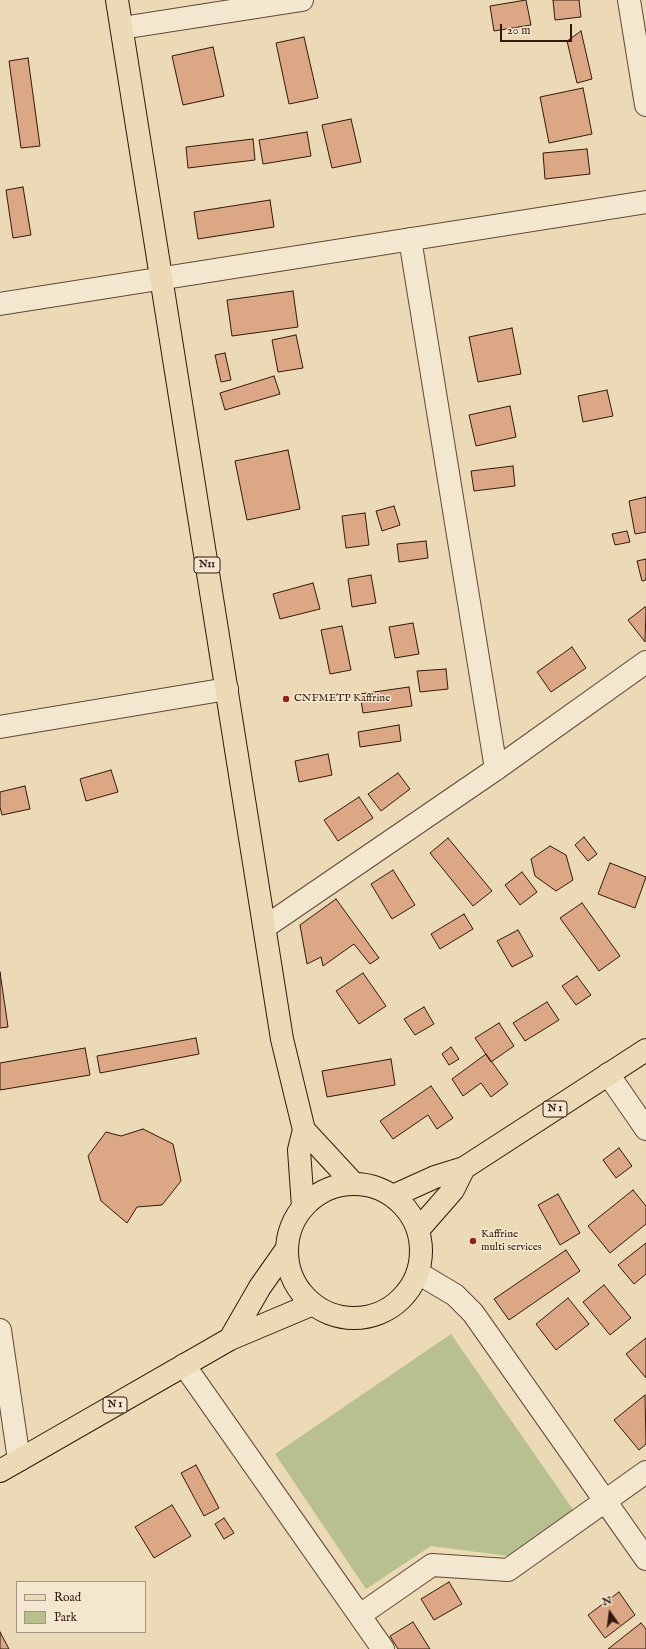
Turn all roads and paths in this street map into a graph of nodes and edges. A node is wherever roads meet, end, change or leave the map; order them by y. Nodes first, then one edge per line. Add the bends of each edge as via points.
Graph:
1 (117, 0) edge
2 (302, 0) edge
3 (629, 0) edge
4 (122, 28) junction
5 (646, 105) edge
6 (646, 202) edge
7 (410, 239) junction
8 (162, 279) junction
9 (0, 304) edge
10 (646, 662) edge
11 (227, 689) junction
12 (0, 727) edge
13 (496, 769) junction
14 (265, 927) junction
15 (646, 1050) edge
16 (608, 1074) junction
17 (646, 1129) edge
18 (304, 1130) junction
19 (464, 1168) junction
20 (353, 1183) junction
21 (393, 1196) junction
22 (303, 1207) junction
23 (418, 1230) junction
24 (286, 1250) junction
25 (418, 1273) junction
26 (313, 1304) junction
27 (0, 1330) edge
28 (230, 1339) junction
29 (184, 1365) junction
30 (19, 1460) junction
31 (0, 1471) edge
32 (646, 1472) edge
33 (606, 1501) junction
34 (646, 1559) edge
35 (360, 1615) junction
36 (383, 1649) edge

1 - 4 main road, N11
2 - 4 street
3 - 5 street
4 - 8 main road, N11
6 - 7 street
7 - 8 street
7 - 13 street
8 - 9 street
8 - 11 main road, N11
10 - 13 street
11 - 12 street
11 - 14 main road, N11
13 - 14 street
14 - 18 main road, N11 via 282,1039
15 - 16 main road, N 1
16 - 17 street
16 - 19 main road, N 1
18 - 20 main road
18 - 22 main road via 299,1150
19 - 21 main road, N 1 via 435,1177
19 - 23 main road via 453,1190
20 - 21 main road via 375,1187
20 - 22 main road via 334,1186 317,1194
21 - 23 main road via 409,1211
22 - 24 main road via 290,1227
23 - 25 main road via 422,1251
24 - 26 main road via 289,1271 298,1290
24 - 28 main road via 260,1287
25 - 26 main road via 403,1296 392,1306 374,1315 354,1318 333,1315
25 - 33 street via 454,1295 473,1313
26 - 28 main road, N 1
27 - 30 street
28 - 29 main road, N 1
29 - 30 main road, N 1
29 - 35 street
30 - 31 main road, N 1
32 - 33 street
33 - 34 street
33 - 35 street via 508,1570 432,1565
35 - 36 street

